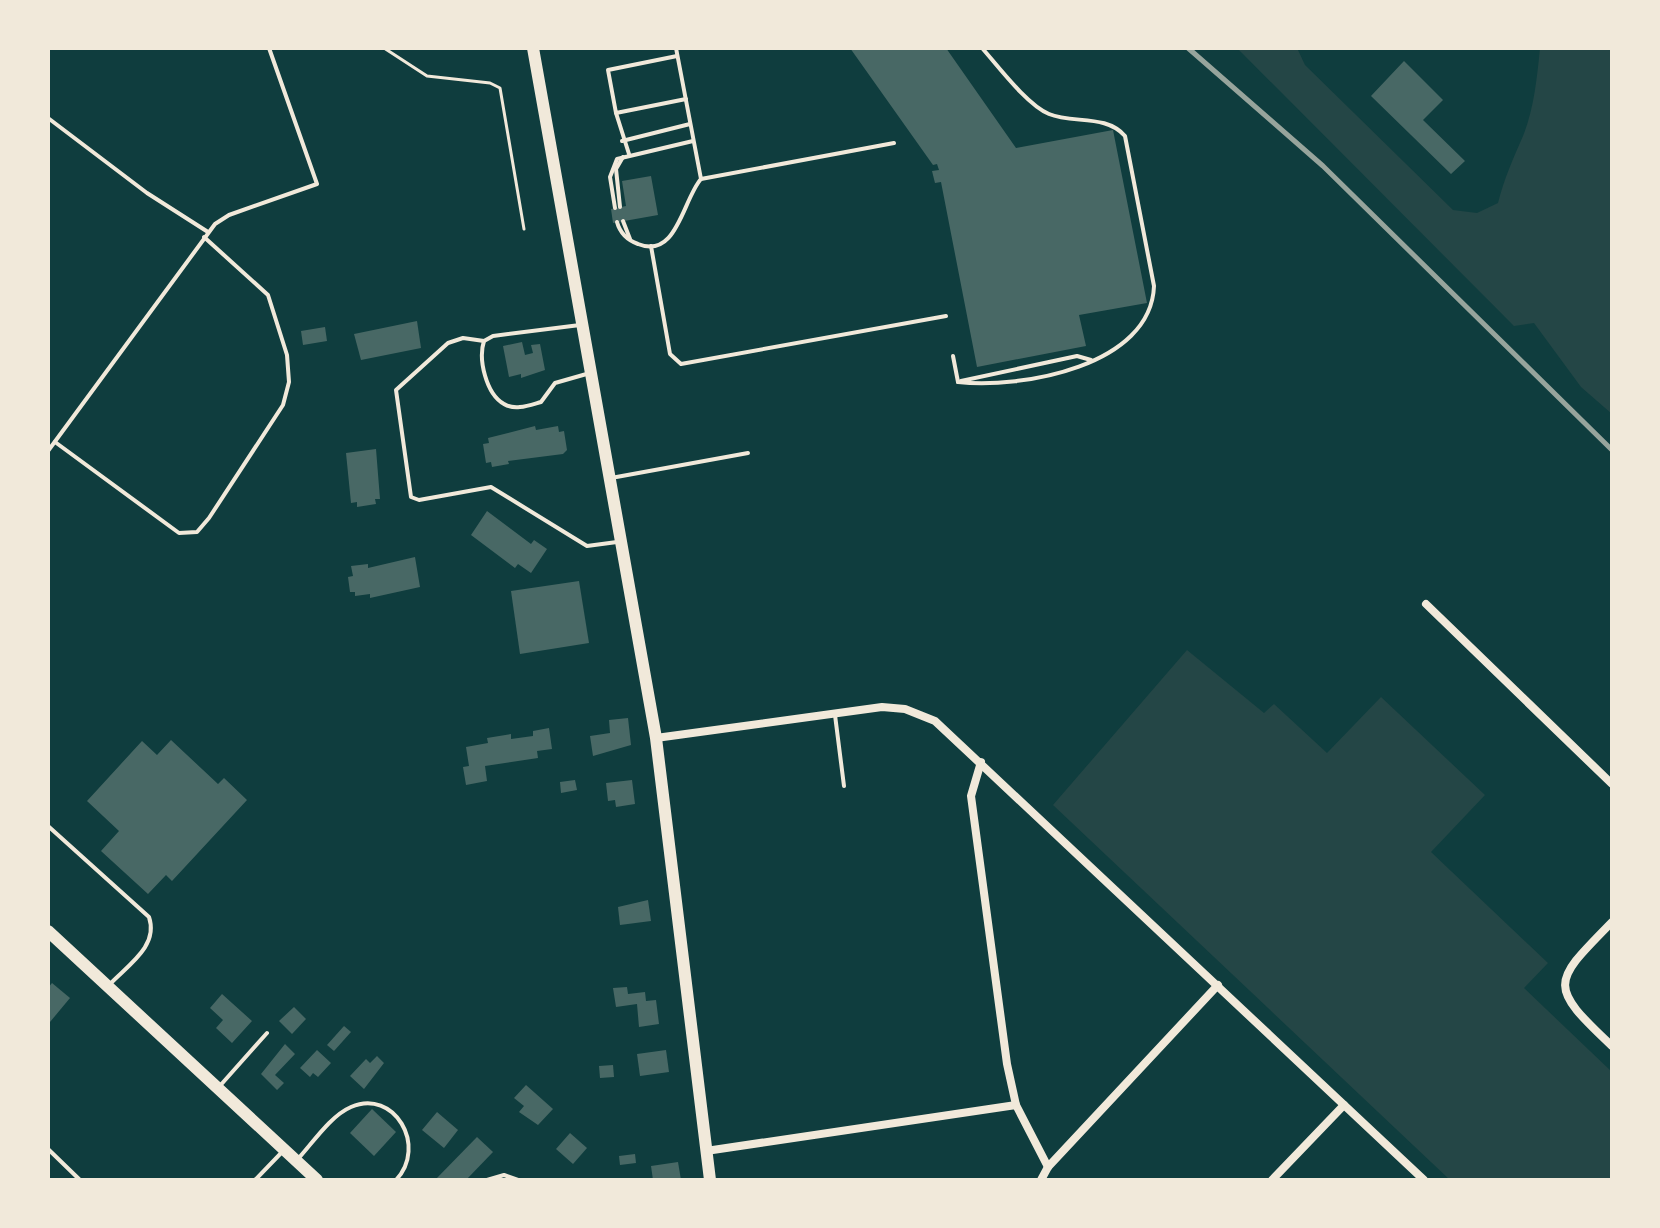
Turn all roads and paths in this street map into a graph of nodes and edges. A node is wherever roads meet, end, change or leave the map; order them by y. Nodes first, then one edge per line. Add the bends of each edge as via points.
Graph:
1 (269, 48) edge
2 (384, 48) edge
3 (533, 48) edge
4 (676, 48) edge
5 (982, 48) edge
6 (677, 56) junction
7 (686, 99) junction
8 (616, 113) junction
9 (48, 118) edge
10 (690, 124) junction
11 (622, 141) junction
12 (694, 141) junction
13 (894, 143) dead end
14 (626, 154) junction
15 (701, 179) junction
16 (618, 208) dead end
17 (620, 221) dead end
18 (524, 229) dead end
19 (206, 234) junction
20 (651, 246) junction
21 (946, 316) dead end
22 (582, 324) junction
23 (484, 341) junction
24 (953, 356) dead end
25 (1091, 360) junction
26 (590, 373) junction
27 (958, 382) junction
28 (55, 442) junction
29 (48, 451) edge
30 (748, 453) dead end
31 (609, 478) junction
32 (620, 542) junction
33 (1426, 604) dead end
34 (835, 713) junction
35 (656, 738) junction
36 (981, 762) junction
37 (1612, 784) edge
38 (844, 786) dead end
39 (48, 826) edge
40 (1612, 922) edge
41 (48, 931) edge
42 (1218, 985) junction
43 (108, 986) junction
44 (267, 1033) dead end
45 (1612, 1046) edge
46 (217, 1088) junction
47 (1016, 1105) junction
48 (1344, 1105) junction
49 (48, 1149) edge
50 (284, 1149) junction
51 (706, 1151) junction
52 (296, 1160) junction
53 (1048, 1167) junction
54 (80, 1180) edge
55 (255, 1180) edge
56 (317, 1180) edge
57 (396, 1180) edge
58 (487, 1180) edge
59 (518, 1180) edge
60 (710, 1180) edge
61 (1041, 1180) edge
62 (1272, 1180) edge
63 (1424, 1180) edge

1 - 19 lane via 317,184 229,215
2 - 18 path via 427,76 500,88
3 - 22 main road
4 - 6 lane
5 - 25 lane via 1047,114 1111,125 1125,136 1154,286 1153,307 1116,351
6 - 7 lane
6 - 8 lane via 608,70
7 - 8 lane
7 - 10 lane
8 - 11 lane
9 - 19 lane
10 - 11 lane
10 - 12 lane
11 - 14 lane
12 - 14 lane
12 - 15 lane
13 - 15 lane
14 - 16 lane via 616,169
15 - 20 lane via 668,240
17 - 20 lane via 621,232 632,241
19 - 28 lane
19 - 28 lane via 268,295 287,355 289,382 283,405 209,518 197,532 179,533
20 - 21 lane via 670,354 681,364
22 - 23 lane
22 - 26 main road
23 - 26 lane via 481,353 489,386 510,406 541,402 555,383
23 - 32 lane via 463,338 448,343 396,390 411,497 491,487 587,546
24 - 27 lane
25 - 27 lane via 1077,356
25 - 27 lane via 1078,369 977,384
26 - 31 main road
28 - 29 lane
30 - 31 lane
31 - 32 main road
32 - 35 main road
33 - 37 street
34 - 35 street
34 - 36 street via 882,707 913,711 943,727
34 - 38 lane
35 - 51 main road
36 - 42 street
36 - 47 street via 971,796
39 - 43 lane via 149,917 149,946
40 - 45 street via 1572,963 1564,985 1572,1005
41 - 43 main road
42 - 48 street
42 - 53 street
43 - 46 main road
44 - 46 lane
46 - 50 main road
47 - 51 street
47 - 53 street
48 - 62 street
48 - 63 street
49 - 54 lane
50 - 52 main road
50 - 55 lane
51 - 60 main road
52 - 56 main road
52 - 57 lane via 343,1111 377,1105 401,1121 408,1135 411,1154
53 - 61 street
58 - 59 lane via 504,1175

